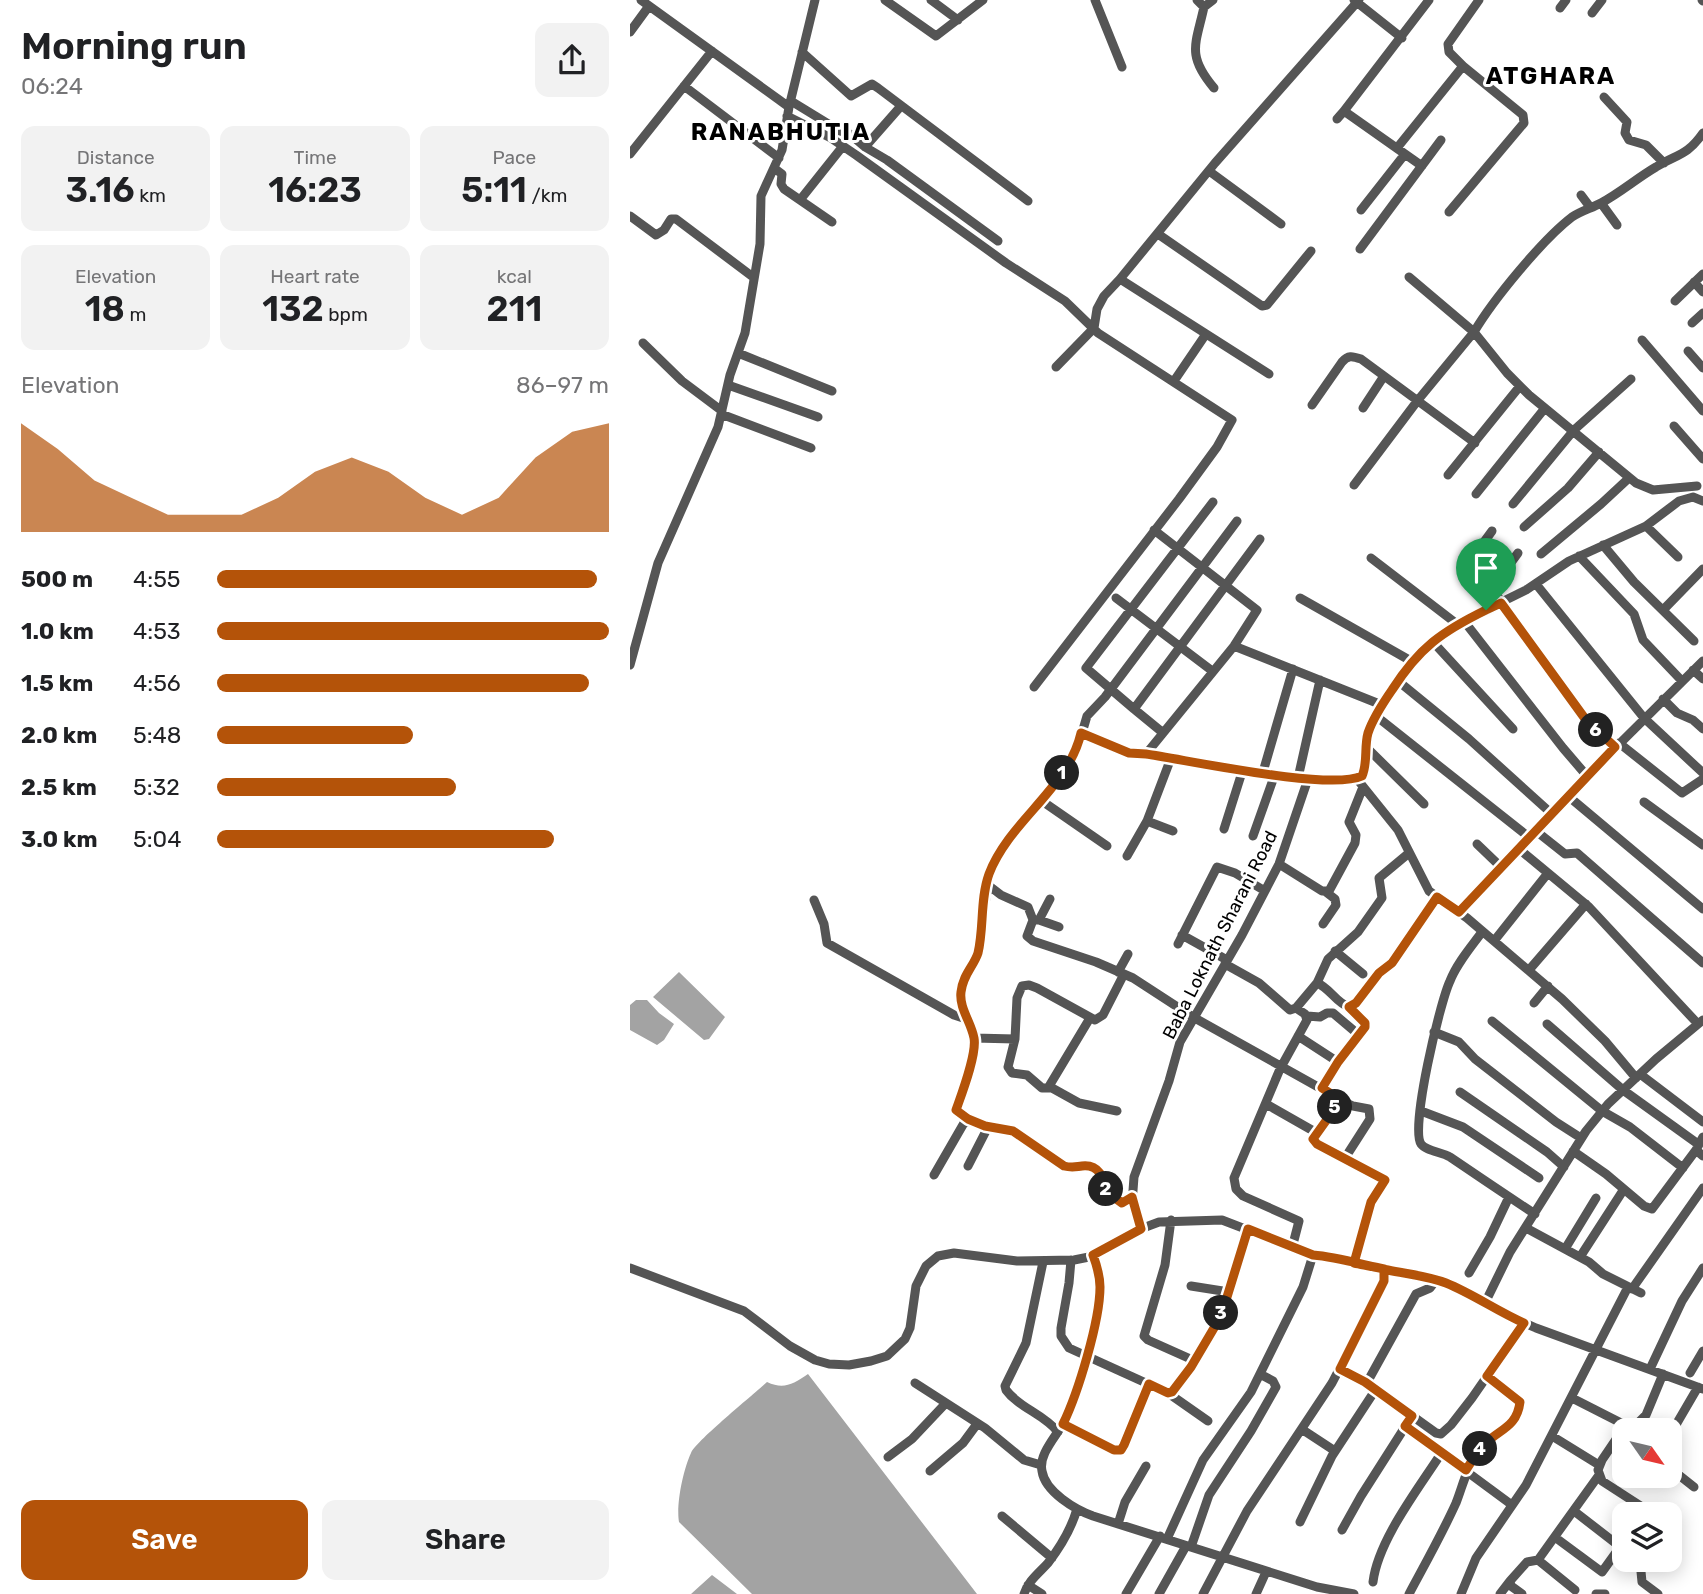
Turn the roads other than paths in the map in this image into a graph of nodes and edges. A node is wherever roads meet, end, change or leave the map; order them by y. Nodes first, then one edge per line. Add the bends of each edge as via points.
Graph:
1 (640, 0) edge
2 (815, 0) edge
3 (885, 0) edge
4 (931, 0) edge
5 (983, 0) edge
6 (1096, 0) edge
7 (1213, 0) edge
8 (1429, 0) edge
9 (1479, 0) edge
10 (1602, 0) edge
11 (1357, 1) edge
12 (1201, 3) edge
13 (649, 6) junction
14 (1592, 13) dead end
15 (958, 20) junction
16 (630, 32) edge
17 (1402, 38) junction
18 (712, 51) junction
19 (802, 52) junction
20 (1463, 66) junction
21 (1122, 67) dead end
22 (684, 86) junction
23 (1214, 88) dead end
24 (1604, 97) dead end
25 (901, 106) junction
26 (789, 108) junction
27 (1344, 111) junction
28 (1337, 119) dead end
29 (1702, 137) edge
30 (1441, 140) dead end
31 (843, 146) junction
32 (864, 146) junction
33 (631, 151) edge
34 (1401, 151) junction
35 (779, 158) junction
36 (1664, 163) junction
37 (1422, 166) junction
38 (774, 168) junction
39 (1209, 171) junction
40 (1581, 195) dead end
41 (800, 200) junction
42 (1028, 201) dead end
43 (1601, 203) junction
44 (1590, 207) junction
45 (1361, 211) dead end
46 (1449, 212) dead end
47 (630, 216) edge
48 (832, 222) dead end
49 (1282, 224) dead end
50 (1617, 225) dead end
51 (1157, 234) junction
52 (998, 241) dead end
53 (1360, 249) dead end
54 (1311, 251) dead end
55 (1703, 274) edge
56 (753, 277) junction
57 (1409, 277) dead end
58 (1120, 279) junction
59 (1694, 282) junction
60 (1703, 292) edge
61 (1675, 301) dead end
62 (1703, 313) edge
63 (1692, 323) dead end
64 (1217, 327) dead end
65 (1094, 328) junction
66 (1474, 332) junction
67 (1208, 335) junction
68 (1642, 340) dead end
69 (643, 343) dead end
70 (1688, 351) dead end
71 (738, 353) junction
72 (1056, 367) dead end
73 (1703, 368) edge
74 (1269, 374) dead end
75 (1384, 376) junction
76 (1630, 379) dead end
77 (1174, 381) junction
78 (728, 385) junction
79 (1520, 386) junction
80 (832, 391) dead end
81 (1418, 400) junction
82 (1312, 405) dead end
83 (1363, 408) dead end
84 (1545, 408) junction
85 (719, 410) junction
86 (1703, 411) edge
87 (818, 417) dead end
88 (1674, 426) dead end
89 (1574, 430) junction
90 (1475, 443) junction
91 (811, 448) dead end
92 (1599, 452) junction
93 (1703, 459) edge
94 (1448, 475) dead end
95 (1703, 476) edge
96 (1629, 478) junction
97 (1354, 485) dead end
98 (1697, 486) junction
99 (1476, 494) dead end
100 (1690, 498) junction
101 (1703, 501) edge
102 (1213, 502) dead end
103 (1513, 504) dead end
104 (1237, 521) dead end
105 (1646, 526) junction
106 (1524, 527) dead end
107 (1154, 530) junction
108 (1492, 531) dead end
109 (1261, 539) dead end
110 (1603, 545) junction
111 (1177, 548) junction
112 (1518, 553) dead end
113 (1541, 554) dead end
114 (1579, 556) junction
115 (1678, 557) dead end
116 (1371, 558) dead end
117 (1202, 567) junction
118 (1703, 569) edge
119 (1536, 584) junction
120 (1226, 586) junction
121 (1490, 591) junction
122 (1116, 598) dead end
123 (1300, 598) dead end
124 (1501, 603) junction
125 (1131, 609) junction
126 (1664, 609) junction
127 (1461, 622) junction
128 (1156, 628) junction
129 (1694, 640) dead end
130 (1433, 642) junction
131 (1180, 646) junction
132 (1234, 646) junction
133 (1411, 661) junction
134 (1703, 661) edge
135 (630, 665) edge
136 (1293, 669) junction
137 (1212, 670) junction
138 (1693, 670) junction
139 (1703, 679) edge
140 (1320, 680) junction
141 (1398, 681) junction
142 (1682, 681) junction
143 (1034, 687) dead end
144 (1111, 689) junction
145 (1663, 699) junction
146 (1382, 705) junction
147 (1134, 709) junction
148 (1376, 716) junction
149 (1644, 718) junction
150 (1513, 729) dead end
151 (1703, 729) edge
152 (1162, 732) junction
153 (1081, 733) junction
154 (1617, 745) junction
155 (1365, 746) junction
156 (1146, 754) junction
157 (1171, 758) junction
158 (1243, 769) junction
159 (1263, 772) junction
160 (1703, 773) edge
161 (1275, 774) junction
162 (1587, 776) junction
163 (1303, 779) junction
164 (1357, 779) junction
165 (1700, 786) edge
166 (1363, 787) junction
167 (1568, 796) junction
168 (1042, 801) junction
169 (1644, 803) dead end
170 (1424, 804) dead end
171 (1552, 814) junction
172 (1147, 821) junction
173 (1224, 829) dead end
174 (1173, 831) dead end
175 (1533, 834) junction
176 (1253, 836) dead end
177 (1477, 844) dead end
178 (1703, 845) edge
179 (1107, 846) dead end
180 (1520, 849) junction
181 (1409, 853) junction
182 (1127, 856) dead end
183 (1279, 864) junction
184 (1502, 868) junction
185 (1548, 873) junction
186 (988, 885) junction
187 (1265, 891) junction
188 (1326, 892) junction
189 (1437, 897) junction
190 (1049, 899) dead end
191 (814, 900) dead end
192 (1586, 904) junction
193 (1703, 909) edge
194 (1459, 912) junction
195 (1036, 920) junction
196 (1323, 925) dead end
197 (1059, 927) dead end
198 (1482, 932) junction
199 (1494, 941) junction
200 (1335, 951) junction
201 (1128, 954) dead end
202 (1226, 962) junction
203 (1703, 963) edge
204 (1528, 970) junction
205 (1121, 973) junction
206 (1363, 974) dead end
207 (1317, 983) junction
208 (1548, 986) junction
209 (1534, 1003) dead end
210 (1349, 1007) junction
211 (1296, 1008) junction
212 (1307, 1016) junction
213 (1193, 1017) junction
214 (1090, 1018) junction
215 (966, 1019) junction
216 (1492, 1021) dead end
217 (1701, 1022) edge
218 (1547, 1024) dead end
219 (1434, 1032) junction
220 (1359, 1035) junction
221 (1298, 1036) junction
222 (974, 1038) junction
223 (1015, 1039) junction
224 (1338, 1062) junction
225 (1282, 1066) junction
226 (1638, 1076) junction
227 (1048, 1088) junction
228 (1322, 1088) junction
229 (1623, 1090) junction
230 (1460, 1092) dead end
231 (1338, 1099) junction
232 (1266, 1104) junction
233 (1118, 1111) dead end
234 (1421, 1111) junction
235 (1602, 1111) junction
236 (968, 1119) junction
237 (1703, 1122) edge
238 (989, 1127) junction
239 (1317, 1133) junction
240 (1581, 1138) junction
241 (1700, 1147) edge
242 (1573, 1151) junction
243 (1345, 1158) junction
244 (968, 1166) dead end
245 (1564, 1167) junction
246 (1683, 1168) junction
247 (934, 1175) dead end
248 (1539, 1178) dead end
249 (1703, 1188) edge
250 (1624, 1189) junction
251 (1132, 1197) junction
252 (1509, 1197) junction
253 (1596, 1198) dead end
254 (1535, 1214) junction
255 (1171, 1220) junction
256 (1526, 1228) junction
257 (1141, 1229) junction
258 (1248, 1229) junction
259 (1294, 1243) junction
260 (1565, 1249) junction
261 (1093, 1255) junction
262 (1313, 1255) junction
263 (1580, 1257) junction
264 (1356, 1259) junction
265 (1071, 1261) junction
266 (1042, 1262) junction
267 (630, 1268) edge
268 (1384, 1269) junction
269 (1469, 1273) dead end
270 (1701, 1275) edge
271 (1436, 1280) junction
272 (1191, 1286) dead end
273 (1634, 1290) junction
274 (1229, 1292) junction
275 (1485, 1303) junction
276 (1524, 1323) junction
277 (1596, 1349) junction
278 (1703, 1351) edge
279 (1087, 1356) junction
280 (1195, 1361) junction
281 (1340, 1369) junction
282 (1650, 1369) junction
283 (1690, 1373) dead end
284 (1260, 1374) junction
285 (1663, 1374) junction
286 (1487, 1376) junction
287 (1365, 1382) junction
288 (915, 1383) dead end
289 (1149, 1384) junction
290 (1700, 1388) edge
291 (1376, 1389) junction
292 (1168, 1393) junction
293 (1572, 1398) junction
294 (946, 1403) junction
295 (1412, 1416) junction
296 (1612, 1418) edge
297 (1643, 1418) edge
298 (1681, 1418) edge
299 (1208, 1421) dead end
300 (977, 1423) junction
301 (1405, 1426) junction
302 (1061, 1428) junction
303 (1303, 1430) junction
304 (1552, 1436) junction
305 (1612, 1450) edge
306 (1335, 1451) junction
307 (1442, 1452) junction
308 (888, 1457) dead end
309 (1041, 1465) junction
310 (1146, 1466) dead end
311 (1466, 1470) junction
312 (1599, 1470) junction
313 (930, 1471) dead end
314 (1682, 1478) edge
315 (1694, 1487) dead end
316 (1635, 1502) edge
317 (1512, 1505) junction
318 (1077, 1509) junction
319 (1574, 1511) junction
320 (1002, 1516) dead end
321 (1300, 1522) dead end
322 (1118, 1524) junction
323 (1342, 1530) dead end
324 (1164, 1538) junction
325 (1556, 1538) junction
326 (1612, 1540) edge
327 (1189, 1546) junction
328 (1224, 1557) junction
329 (1052, 1558) junction
330 (1538, 1560) junction
331 (1612, 1560) edge
332 (1266, 1572) junction
333 (1641, 1572) edge
334 (1510, 1581) junction
335 (1373, 1582) dead end
336 (1026, 1590) edge
337 (1575, 1590) dead end
338 (1328, 1592) edge
339 (1348, 1593) edge
340 (1042, 1594) edge
341 (1126, 1594) edge
342 (1159, 1594) edge
343 (1203, 1594) edge
344 (1255, 1594) edge
345 (1409, 1594) edge
346 (1461, 1594) edge
347 (1500, 1594) edge
348 (1522, 1594) edge
349 (1596, 1594) edge
350 (1605, 1594) edge
351 (1658, 1594) edge

1 - 13 street
2 - 19 street
3 - 15 street via 933,35
4 - 15 street
5 - 15 street
6 - 21 street
7 - 12 street
8 - 17 street
9 - 20 street via 1448,44 1449,52
10 - 14 street
11 - 17 street
11 - 39 street
12 - 23 street via 1194,56
13 - 16 street
13 - 18 street
17 - 27 street
18 - 22 street
18 - 26 street
19 - 25 street via 851,96 872,84
19 - 26 street
20 - 34 street
20 - 46 street via 1523,115 1524,123
22 - 33 street
22 - 35 street
24 - 36 street via 1627,122 1629,140 1646,145
25 - 32 street
25 - 42 street
26 - 31 street
26 - 32 street via 850,134
26 - 35 street
27 - 28 street
27 - 34 street
29 - 36 street via 1690,150
30 - 37 street
31 - 41 street
31 - 65 street via 1065,301
32 - 52 street
34 - 37 street
34 - 45 street
35 - 38 street
36 - 43 street
37 - 53 street
38 - 41 street via 782,174 782,186
38 - 56 street via 761,196 760,244
39 - 49 street
39 - 51 street
40 - 44 street
41 - 48 street
43 - 44 street
43 - 50 street
44 - 66 street via 1537,252
47 - 56 street via 656,234 676,219
51 - 54 street via 1262,306
51 - 58 street
55 - 59 street
56 - 71 street
57 - 66 street
58 - 65 street via 1097,309
58 - 67 street
59 - 60 street
59 - 61 street
62 - 63 street
64 - 67 street
65 - 72 street
65 - 77 street
66 - 79 street
66 - 81 street
67 - 74 street
67 - 77 street
68 - 86 street
69 - 85 street
70 - 73 street
71 - 78 street
71 - 80 street
75 - 81 street
75 - 82 street via 1361,359 1346,357
75 - 83 street
76 - 89 street
77 - 107 street via 1232,420
78 - 85 street
78 - 87 street
79 - 84 street
79 - 90 street
81 - 90 street
81 - 97 street
84 - 89 street
84 - 99 street
85 - 91 street
85 - 135 street via 718,427 658,563
88 - 93 street
89 - 92 street
89 - 103 street
90 - 94 street
92 - 96 street
92 - 106 street via 1568,488
95 - 98 street
96 - 98 street via 1653,490
96 - 113 street
98 - 100 street
100 - 101 street
100 - 105 street
102 - 111 street
104 - 117 street
105 - 110 street
105 - 115 street
107 - 111 street
107 - 143 street
108 - 121 street via 1462,572
109 - 120 street
110 - 114 street
110 - 126 street
111 - 117 street
111 - 125 street
112 - 121 street
114 - 119 street
114 - 142 street via 1634,614 1640,635
116 - 127 street
117 - 120 street
117 - 128 street
118 - 126 street
119 - 124 street
119 - 149 street
120 - 131 street
120 - 132 street via 1257,610
121 - 124 street
122 - 125 street
123 - 133 street
124 - 127 street
124 - 154 street via 1586,720
125 - 128 street
125 - 144 street via 1086,668
126 - 129 street
127 - 130 street
127 - 162 street
128 - 131 street
128 - 144 street
130 - 133 street
130 - 150 street
131 - 137 street
131 - 147 street
132 - 136 street
132 - 137 street
133 - 141 street
134 - 138 street
136 - 140 street
136 - 159 street
137 - 152 street
138 - 139 street
138 - 142 street
140 - 146 street
140 - 163 street, Baba Loknath Sharani Road
141 - 146 street
141 - 171 street
142 - 145 street
144 - 147 street
144 - 153 street via 1087,716
145 - 149 street
145 - 151 street
146 - 148 street
147 - 152 street
148 - 155 street
148 - 175 street
149 - 154 street
149 - 160 street
152 - 156 street
153 - 156 street via 1129,753
153 - 168 street via 1077,750
154 - 162 street
154 - 165 street via 1682,793
155 - 164 street via 1364,772
155 - 170 street
156 - 157 street
157 - 158 street
157 - 172 street
158 - 159 street
158 - 173 street
159 - 161 street
161 - 163 street
161 - 176 street
162 - 167 street
163 - 164 street
163 - 183 street, Baba Loknath Sharani Road via 1296,820
164 - 166 street
166 - 181 street via 1398,830
166 - 188 street via 1349,822 1355,843
167 - 171 street
167 - 193 street
168 - 179 street
168 - 186 street via 1007,843 989,874
169 - 178 street
171 - 175 street
172 - 174 street
172 - 182 street
175 - 180 street
175 - 203 street via 1564,854 1577,853
177 - 184 street
180 - 184 street
180 - 185 street
181 - 189 street via 1426,887
181 - 200 street via 1379,878 1382,898 1359,932
183 - 187 street, Baba Loknath Sharani Road
183 - 188 street
184 - 194 street
185 - 192 street
185 - 199 street
186 - 195 street via 1028,907
186 - 215 street via 977,956 960,994
187 - 202 street, Baba Loknath Sharani Road
187 - 202 street via 1217,867 1180,940
188 - 196 street via 1336,905
189 - 194 street
189 - 210 street via 1392,963
190 - 195 street
191 - 215 street via 827,943
192 - 204 street
192 - 217 street
194 - 198 street
195 - 197 street
195 - 205 street via 1027,936 1033,941
198 - 199 street
198 - 219 street via 1448,983
199 - 204 street
200 - 206 street
200 - 207 street
201 - 205 street
202 - 211 street via 1259,983 1287,1009
202 - 213 street, Baba Loknath Sharani Road
204 - 208 street
205 - 213 street
205 - 214 street via 1103,1015
207 - 210 street
207 - 211 street
208 - 209 street
208 - 226 street
210 - 220 street via 1365,1023
211 - 212 street
212 - 220 street via 1333,1013
212 - 221 street
213 - 225 street
213 - 251 street, Baba Loknath Sharani Road via 1137,1163
214 - 223 street via 1025,985 1017,998
214 - 227 street
215 - 222 street
216 - 235 street
217 - 226 street
218 - 229 street
219 - 234 street
219 - 240 street via 1459,1042 1542,1112
220 - 224 street
221 - 224 street
221 - 225 street
222 - 223 street
222 - 236 street via 967,1082 956,1110
223 - 227 street via 1010,1071
224 - 228 street
225 - 228 street
225 - 232 street
226 - 229 street
226 - 237 street
227 - 233 street via 1079,1103
228 - 231 street
229 - 235 street
229 - 241 street
230 - 245 street
231 - 239 street
231 - 243 street via 1368,1109 1371,1115
232 - 239 street
232 - 259 street via 1234,1184 1249,1200 1296,1219
234 - 248 street via 1456,1123
234 - 252 street via 1419,1140 1424,1147 1443,1153
235 - 240 street
235 - 246 street
236 - 238 street
236 - 247 street
238 - 244 street
238 - 251 street via 1013,1131 1069,1168 1084,1166 1098,1171 1107,1192 1122,1203
239 - 243 street via 1314,1142
240 - 242 street
241 - 246 street
242 - 245 street
242 - 250 street
243 - 264 street via 1385,1180 1371,1202
245 - 254 street
246 - 250 street via 1652,1209
249 - 273 street
250 - 263 street
251 - 257 street, Baba Loknath Sharani Road
252 - 254 street
252 - 269 street
253 - 260 street
254 - 256 street
255 - 257 street
255 - 258 street via 1222,1220
255 - 280 street via 1165,1265 1144,1336
256 - 260 street
256 - 275 street
257 - 261 street
258 - 259 street
258 - 274 street
259 - 262 street
260 - 263 street
261 - 265 street
261 - 279 street via 1099,1294
262 - 264 street
262 - 284 street via 1303,1287
263 - 273 street
264 - 268 street
265 - 266 street
265 - 279 street via 1060,1336 1069,1348
266 - 267 street via 959,1253 938,1256 920,1277 910,1328 896,1349 871,1361 838,1365 800,1352 739,1308
266 - 302 street via 1026,1343 1005,1386 1016,1400
268 - 271 street
268 - 281 street via 1381,1289
270 - 282 street via 1682,1301
271 - 275 street
271 - 287 street via 1416,1294
272 - 274 street
273 - 277 street
274 - 280 street
275 - 276 street
276 - 277 street
276 - 286 street
277 - 282 street
277 - 293 street
278 - 283 street
279 - 289 street
279 - 302 street
280 - 292 street
281 - 287 street
281 - 303 street
282 - 285 street
284 - 324 street via 1203,1460
284 - 327 street via 1276,1387 1209,1495
285 - 290 street
285 - 297 street
286 - 295 street via 1441,1434
286 - 311 street via 1516,1396 1520,1406 1506,1430 1483,1444
287 - 291 street
288 - 294 street
289 - 292 street
289 - 302 street via 1121,1450
290 - 298 street
291 - 295 street
291 - 306 street
292 - 299 street
293 - 296 street
293 - 304 street
294 - 300 street
294 - 308 street
295 - 301 street
300 - 309 street via 1024,1460
300 - 313 street via 963,1443
301 - 307 street
301 - 323 street
302 - 309 street
303 - 306 street
303 - 328 street via 1247,1511
304 - 312 street
304 - 317 street
305 - 312 street
306 - 321 street
307 - 311 street
307 - 335 street via 1384,1546
309 - 318 street via 1046,1482
310 - 322 street
311 - 317 street
311 - 345 street via 1450,1516
312 - 316 street via 1609,1485
312 - 319 street
314 - 315 street
317 - 346 street via 1476,1558
318 - 322 street
318 - 329 street
319 - 325 street
319 - 326 street
320 - 329 street
322 - 324 street
324 - 327 street
324 - 341 street
325 - 330 street
325 - 331 street via 1602,1572
327 - 328 street
327 - 342 street
328 - 332 street
328 - 343 street
329 - 336 street
330 - 334 street via 1527,1562
330 - 337 street
332 - 338 street
332 - 344 street
333 - 351 street via 1642,1582
334 - 347 street
334 - 348 street
336 - 340 street
338 - 339 street
349 - 350 street

